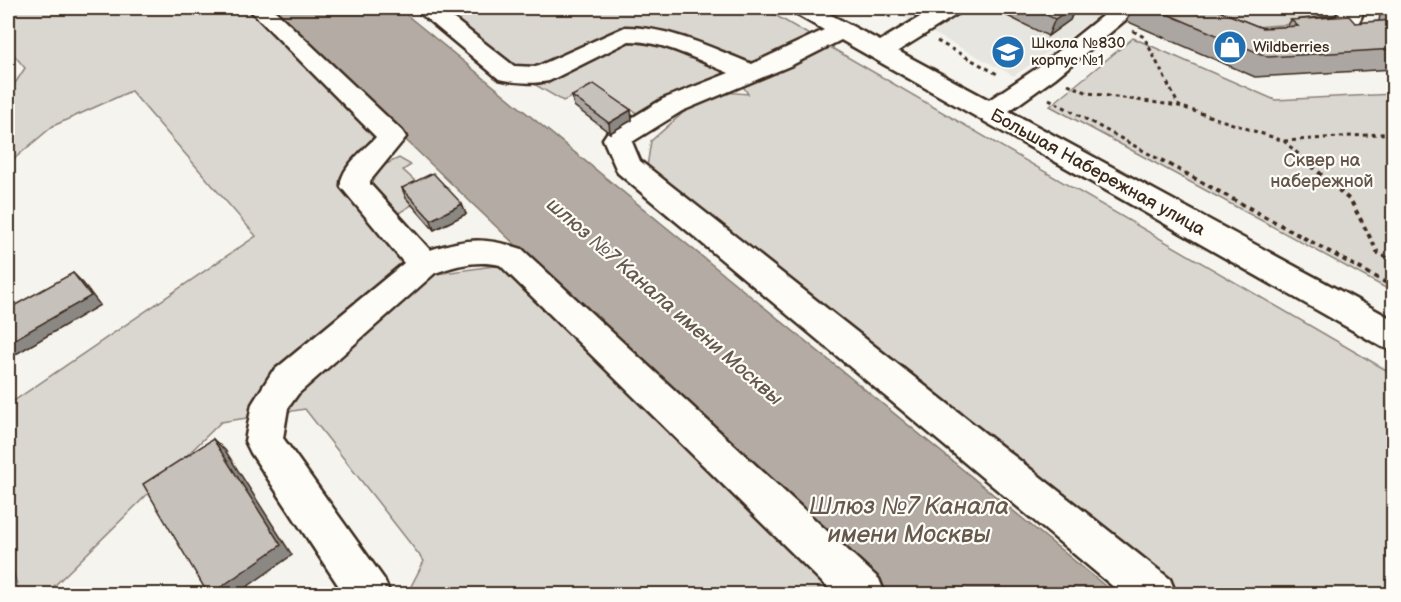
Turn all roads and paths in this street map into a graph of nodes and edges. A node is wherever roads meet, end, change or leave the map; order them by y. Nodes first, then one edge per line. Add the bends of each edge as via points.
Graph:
1 (258, 8) edge
2 (426, 8) edge
3 (802, 8) edge
4 (873, 8) edge
5 (951, 8) edge
6 (1353, 8) edge
7 (1118, 13) edge
8 (1286, 27) edge
9 (842, 29) junction
10 (916, 30) junction
11 (880, 51) junction
12 (753, 73) junction
13 (1032, 83) junction
14 (1179, 106) junction
15 (990, 112) junction
16 (1394, 133) edge
17 (1284, 141) junction
18 (1394, 261) edge
19 (424, 264) junction
20 (1394, 287) edge
21 (1394, 337) edge
22 (369, 594) edge
23 (864, 594) edge
24 (1155, 594) edge

1 - 19 street via 392,137 355,179 356,187
2 - 12 street via 508,74 540,75 625,34 673,42
3 - 9 street, Большая Набережная улица
4 - 10 path
5 - 10 street
6 - 8 street via 1348,21 1342,24
7 - 13 street
7 - 14 path via 1144,37
9 - 11 street, Большая Набережная улица
9 - 12 street via 801,53
10 - 11 street
10 - 13 path
11 - 15 street, Большая Набережная улица
12 - 24 street via 679,101 617,139 628,166
13 - 14 path
13 - 15 street
13 - 20 path
14 - 17 path
15 - 21 street, Большая Набережная улица
16 - 17 path
17 - 18 path via 1351,201 1378,253
19 - 22 street via 285,383 270,404 264,441
19 - 23 street via 490,249 511,257

